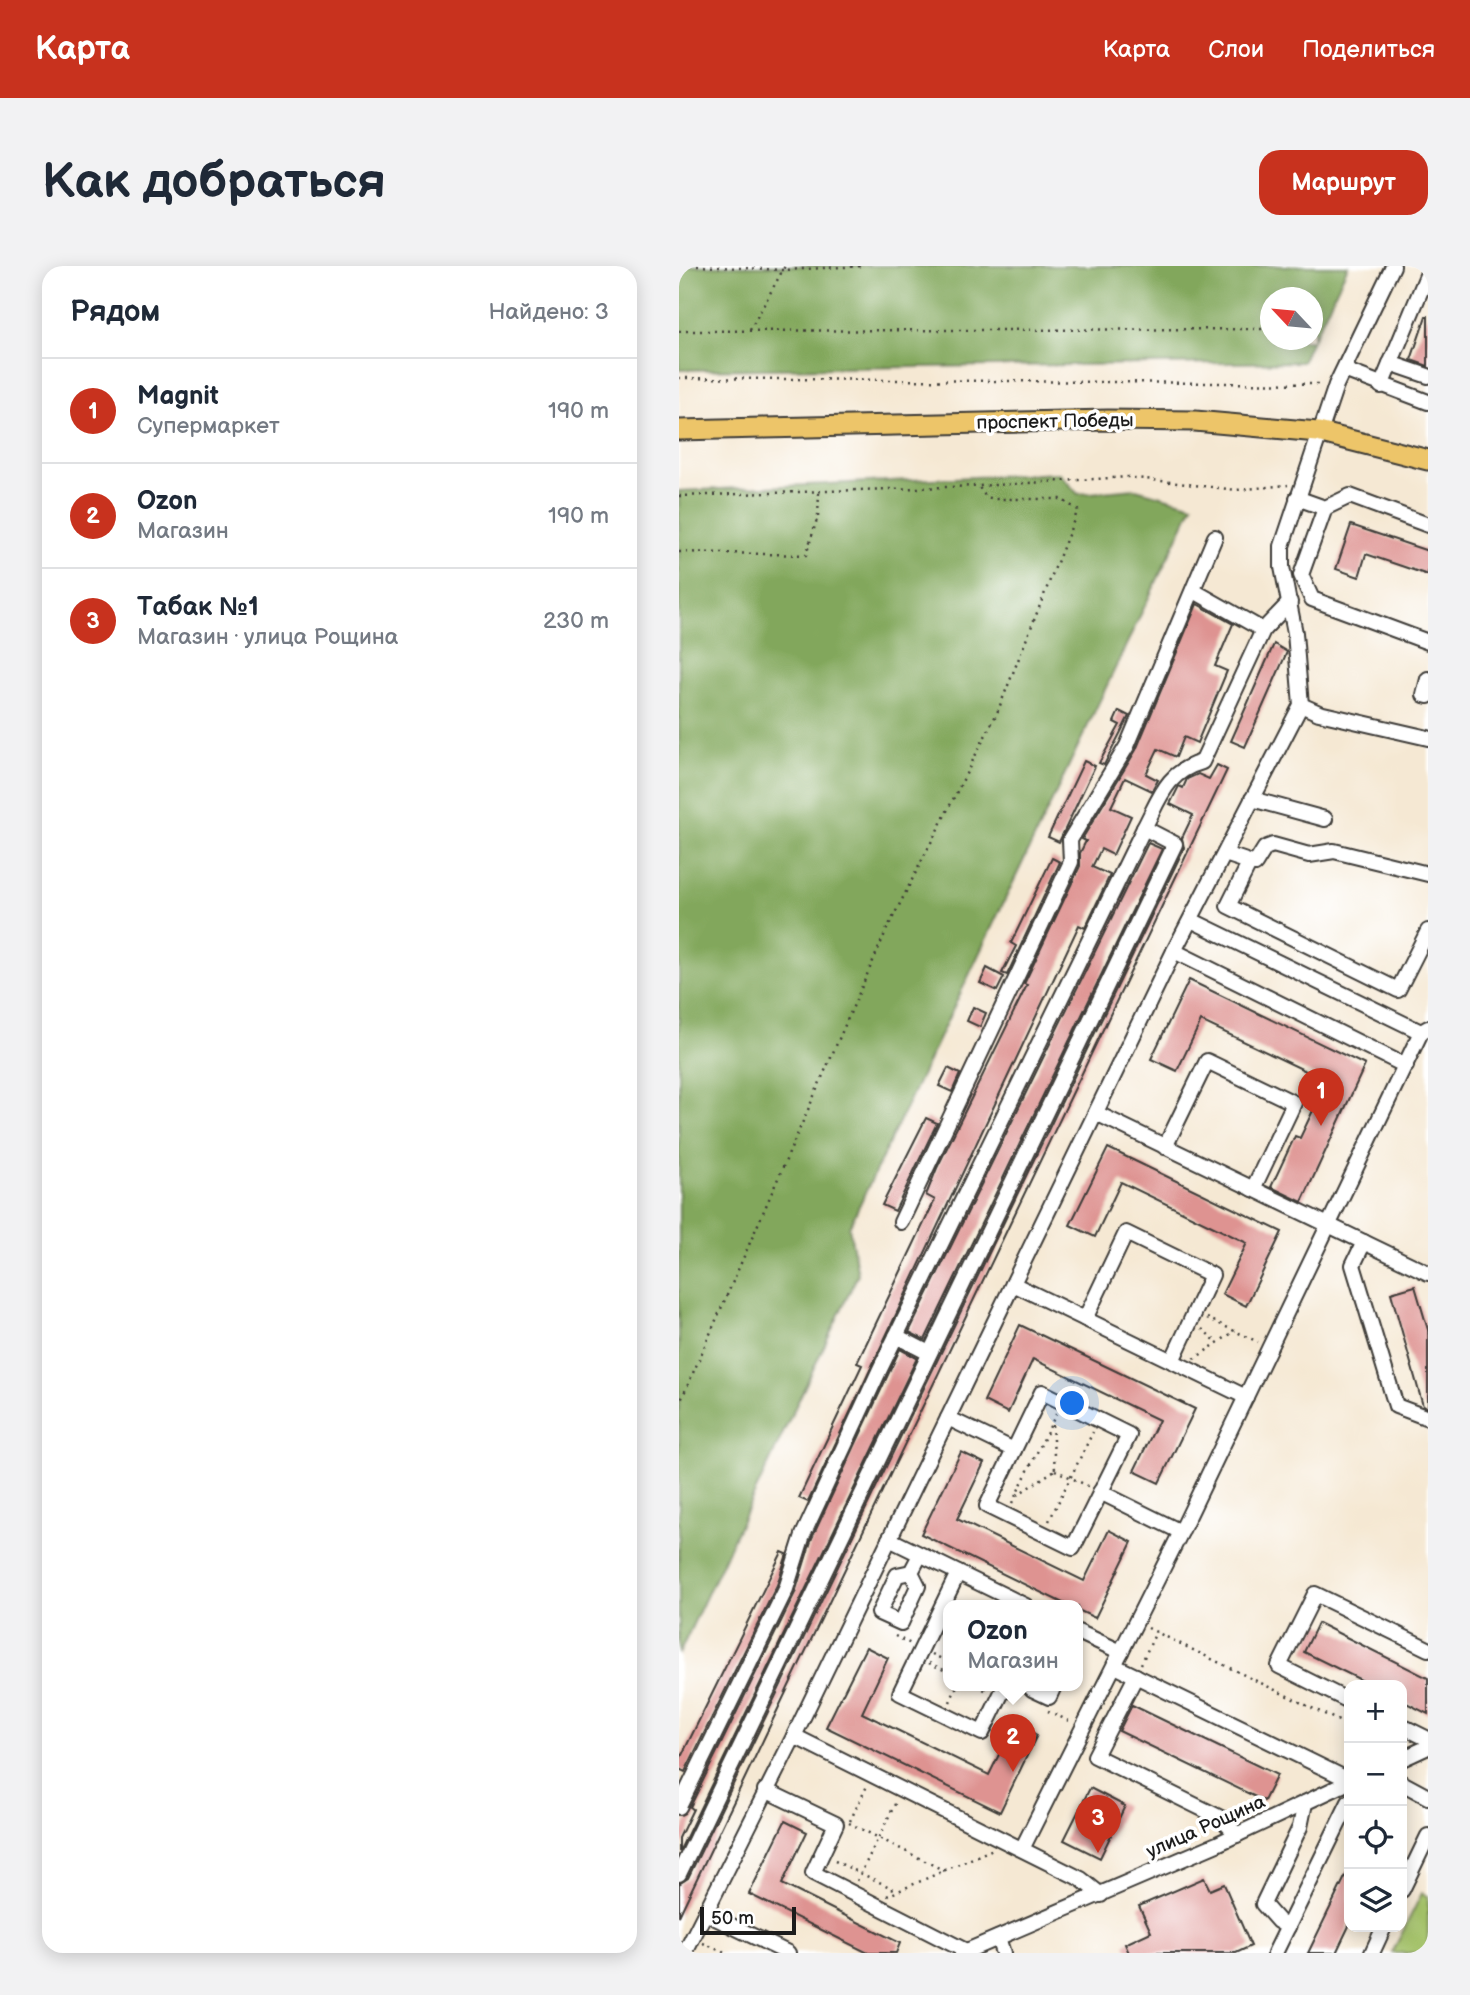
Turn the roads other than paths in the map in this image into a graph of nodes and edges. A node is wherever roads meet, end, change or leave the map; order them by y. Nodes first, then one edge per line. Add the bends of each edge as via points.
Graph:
1 (1393, 266) edge
2 (1428, 273) edge
3 (1390, 363) junction
4 (1344, 370) junction
5 (1428, 376) edge
6 (1381, 386) junction
7 (1428, 402) edge
8 (679, 430) edge
9 (1318, 432) junction
10 (1428, 460) edge
11 (1300, 491) junction
12 (1325, 508) junction
13 (1428, 525) edge
14 (1215, 537) dead end
15 (1194, 591) junction
16 (1290, 601) junction
17 (1263, 629) junction
18 (1428, 642) edge
19 (1428, 679) edge
20 (1428, 696) edge
21 (1301, 705) junction
22 (1428, 738) edge
23 (1252, 799) junction
24 (1325, 820) dead end
25 (1144, 828) junction
26 (1225, 854) junction
27 (1249, 864) junction
28 (1428, 874) edge
29 (1191, 920) junction
30 (1428, 931) edge
31 (1174, 951) junction
32 (1424, 1030) edge
33 (1406, 1066) junction
34 (1095, 1113) junction
35 (1165, 1146) junction
36 (1253, 1188) junction
37 (901, 1222) dead end
38 (1329, 1225) junction
39 (1364, 1242) junction
40 (1428, 1273) edge
41 (1013, 1284) junction
42 (1084, 1319) junction
43 (896, 1336) junction
44 (929, 1353) junction
45 (1177, 1364) junction
46 (1246, 1397) junction
47 (1428, 1418) edge
48 (948, 1419) junction
49 (1014, 1450) junction
50 (1100, 1492) junction
51 (1181, 1532) junction
52 (889, 1539) junction
53 (920, 1555) junction
54 (911, 1572) dead end
55 (958, 1573) junction
56 (945, 1600) edge
57 (1013, 1600) edge
58 (943, 1604) edge
59 (1083, 1637) edge
60 (1428, 1649) edge
61 (1118, 1659) junction
62 (1136, 1676) junction
63 (1003, 1691) edge
64 (1036, 1691) edge
65 (1052, 1691) edge
66 (1344, 1698) edge
67 (1407, 1728) edge
68 (794, 1736) junction
69 (1428, 1739) edge
70 (1428, 1746) edge
71 (1407, 1756) edge
72 (1344, 1779) edge
73 (1344, 1784) edge
74 (1407, 1785) edge
75 (765, 1790) junction
76 (1425, 1793) edge
77 (1305, 1803) junction
78 (1347, 1806) edge
79 (679, 1807) edge
80 (1237, 1835) junction
81 (1428, 1836) edge
82 (1016, 1846) junction
83 (679, 1874) edge
84 (1407, 1880) edge
85 (1101, 1895) junction
86 (705, 1913) junction
87 (1288, 1927) junction
88 (1382, 1932) edge
89 (998, 1938) junction
90 (691, 1949) edge
91 (964, 1952) edge
92 (789, 1953) edge
93 (1003, 1953) edge
94 (1275, 1953) edge
95 (1372, 1953) edge

1 - 4 street
2 - 3 street
3 - 5 street
3 - 6 street
4 - 6 street
4 - 9 street
6 - 7 street
8 - 9 main road, проспект Победы via 1157,420
9 - 10 main road, проспект Победы
9 - 11 street
11 - 12 street
11 - 16 street via 1282,546
12 - 13 street via 1350,496
12 - 18 street via 1301,575 1312,599
14 - 15 street
15 - 17 street
15 - 37 street via 1127,746 1070,840 1071,862 1060,887
16 - 17 street
16 - 21 street
17 - 25 street via 1202,762 1171,778
19 - 20 street via 1424,695
21 - 22 street
21 - 23 street
23 - 24 street
23 - 26 street
25 - 43 street
25 - 44 street via 1175,844
26 - 27 street
26 - 29 street
27 - 28 street via 1260,860 1265,848 1273,845 1309,855 1334,851
27 - 30 street via 1228,906 1398,990
29 - 31 street
29 - 32 street
31 - 33 street
31 - 34 street
32 - 33 street
33 - 38 street
34 - 35 street
34 - 41 street
35 - 36 street
35 - 36 street via 1207,1061 1294,1103
36 - 38 street
38 - 39 street
38 - 46 street
39 - 40 street
39 - 47 street via 1353,1265 1396,1406
41 - 42 street
41 - 48 street
42 - 45 street
42 - 45 street via 1125,1233 1212,1275
43 - 44 street
43 - 79 street via 803,1535 786,1589
44 - 83 street
45 - 46 street
46 - 51 street
48 - 49 street
48 - 52 street
49 - 50 street via 987,1506 1073,1548
49 - 50 street via 1042,1392 1129,1435
50 - 51 street
51 - 61 street
52 - 53 street
52 - 68 street
53 - 54 street
53 - 55 street
55 - 56 street
55 - 57 street
58 - 63 street via 900,1693 982,1733
59 - 61 street
60 - 66 street via 1315,1594 1279,1667
61 - 62 street
61 - 82 street
62 - 72 street
62 - 80 street via 1095,1756 1221,1818
64 - 65 street via 1049,1697
67 - 69 street
68 - 75 street
68 - 82 street
70 - 71 street
73 - 77 street, улица Рощина
74 - 76 street
75 - 86 street
75 - 91 street via 836,1824 813,1873
77 - 80 street, улица Рощина
77 - 87 street via 1300,1828 1263,1904
78 - 87 street
80 - 85 street, улица Рощина
81 - 84 street
82 - 85 street via 1081,1879
85 - 89 street, улица Рощина
86 - 90 street
86 - 92 street
87 - 94 street
88 - 95 street
89 - 91 street, улица Рощина
89 - 93 street

